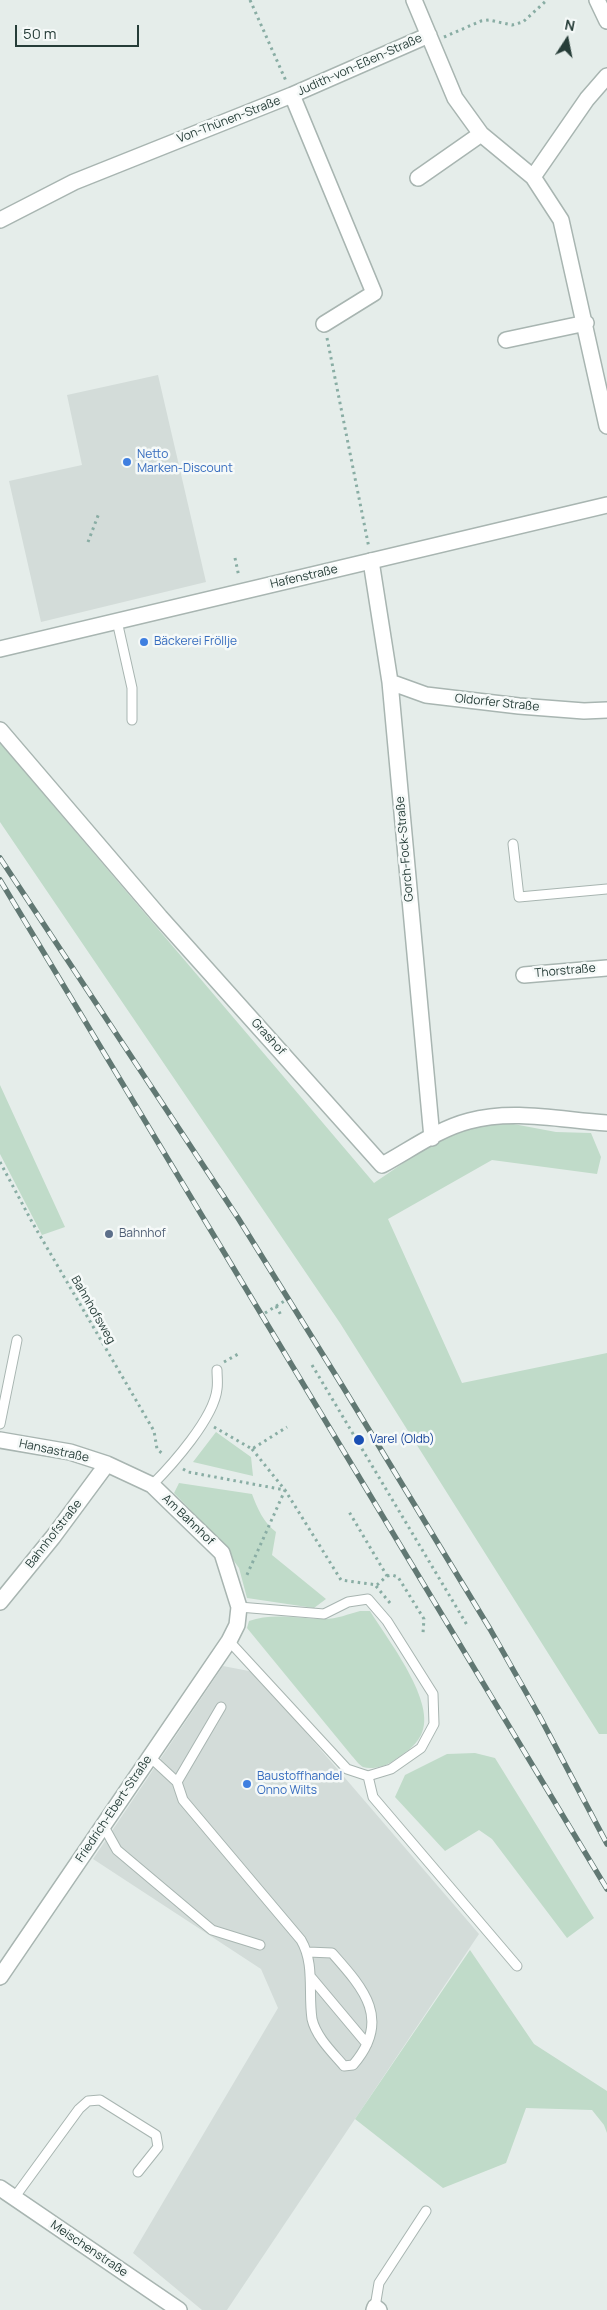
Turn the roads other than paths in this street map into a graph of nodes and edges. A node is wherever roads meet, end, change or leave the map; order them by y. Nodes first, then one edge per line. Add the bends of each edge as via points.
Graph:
1 (414, 0) edge
2 (598, 0) edge
3 (607, 21) edge
4 (430, 39) junction
5 (607, 76) edge
6 (292, 95) junction
7 (481, 134) junction
8 (533, 177) junction
9 (418, 178) dead end
10 (0, 220) edge
11 (586, 323) junction
12 (324, 324) road end
13 (506, 340) dead end
14 (607, 426) edge
15 (607, 505) edge
16 (371, 561) junction
17 (117, 621) junction
18 (0, 649) edge
19 (390, 682) junction
20 (607, 710) edge
21 (132, 720) dead end
22 (0, 730) edge
23 (513, 844) dead end
24 (607, 889) edge
25 (607, 968) edge
26 (524, 975) dead end
27 (607, 1123) edge
28 (432, 1138) junction
29 (17, 1340) dead end
30 (219, 1366) road end
31 (0, 1424) edge
32 (0, 1440) edge
33 (107, 1464) junction
34 (152, 1485) junction
35 (0, 1602) edge
36 (238, 1603) junction
37 (229, 1641) junction
38 (221, 1707) dead end
39 (150, 1757) junction
40 (368, 1776) junction
41 (177, 1782) junction
42 (103, 1825) junction
43 (260, 1946) dead end
44 (308, 1952) junction
45 (517, 1966) dead end
46 (310, 1976) junction
47 (0, 1977) edge
48 (367, 2044) junction
49 (138, 2172) dead end
50 (0, 2188) edge
51 (14, 2198) junction
52 (426, 2211) dead end
53 (376, 2309) edge
54 (179, 2310) edge

1 - 4 street, Judith-von-Eßen-Straße
2 - 3 street
4 - 6 street, Judith-von-Eßen-Straße
4 - 7 street, Judith-von-Eßen-Straße via 455,98
5 - 8 street via 587,99
6 - 10 street, Von-Thünen-Straße via 74,182
6 - 12 street, Von-Thünen-Straße via 374,293
7 - 8 street, Judith-von-Eßen-Straße
7 - 9 street
8 - 11 street, Judith-von-Eßen-Straße via 561,220
11 - 13 street
11 - 14 street, Judith-von-Eßen-Straße
15 - 16 street, Hafenstraße
16 - 17 street, Hafenstraße
16 - 19 street, Gorch-Fock-Straße
17 - 18 street, Hafenstraße
17 - 21 lane via 132,688
19 - 20 street, Oldorfer Straße via 426,695 519,706
19 - 28 street, Gorch-Fock-Straße
22 - 28 street, Grashof via 160,917 382,1165
23 - 24 lane via 519,897
25 - 26 street, Thorstraße
27 - 28 street, Grashof via 513,1114 468,1121
29 - 31 lane
30 - 34 lane via 217,1390 211,1408 174,1463
32 - 33 street, Hansastraße via 70,1452
33 - 34 street
33 - 35 street, Bahnhofstraße
34 - 36 street, Am Bahnhof via 222,1553
36 - 37 street via 236,1625
36 - 40 lane via 324,1614 348,1602 368,1599 386,1621 433,1694 434,1724 421,1748 391,1769
37 - 39 street, Friedrich-Ebert-Straße
37 - 40 lane via 347,1769
38 - 41 lane
39 - 41 lane
39 - 42 street, Friedrich-Ebert-Straße
40 - 45 lane via 373,1797
41 - 44 lane via 183,1800
42 - 43 lane via 116,1850 212,1930
42 - 47 street, Friedrich-Ebert-Straße
44 - 46 lane
44 - 48 lane via 332,1953 368,1998 372,2031
46 - 48 lane
46 - 48 lane via 312,2020 335,2056 344,2066 353,2065
49 - 51 lane via 158,2147 156,2135 100,2100 88,2101
50 - 51 street, Meischenstraße
51 - 54 street, Meischenstraße
52 - 53 lane via 379,2283

